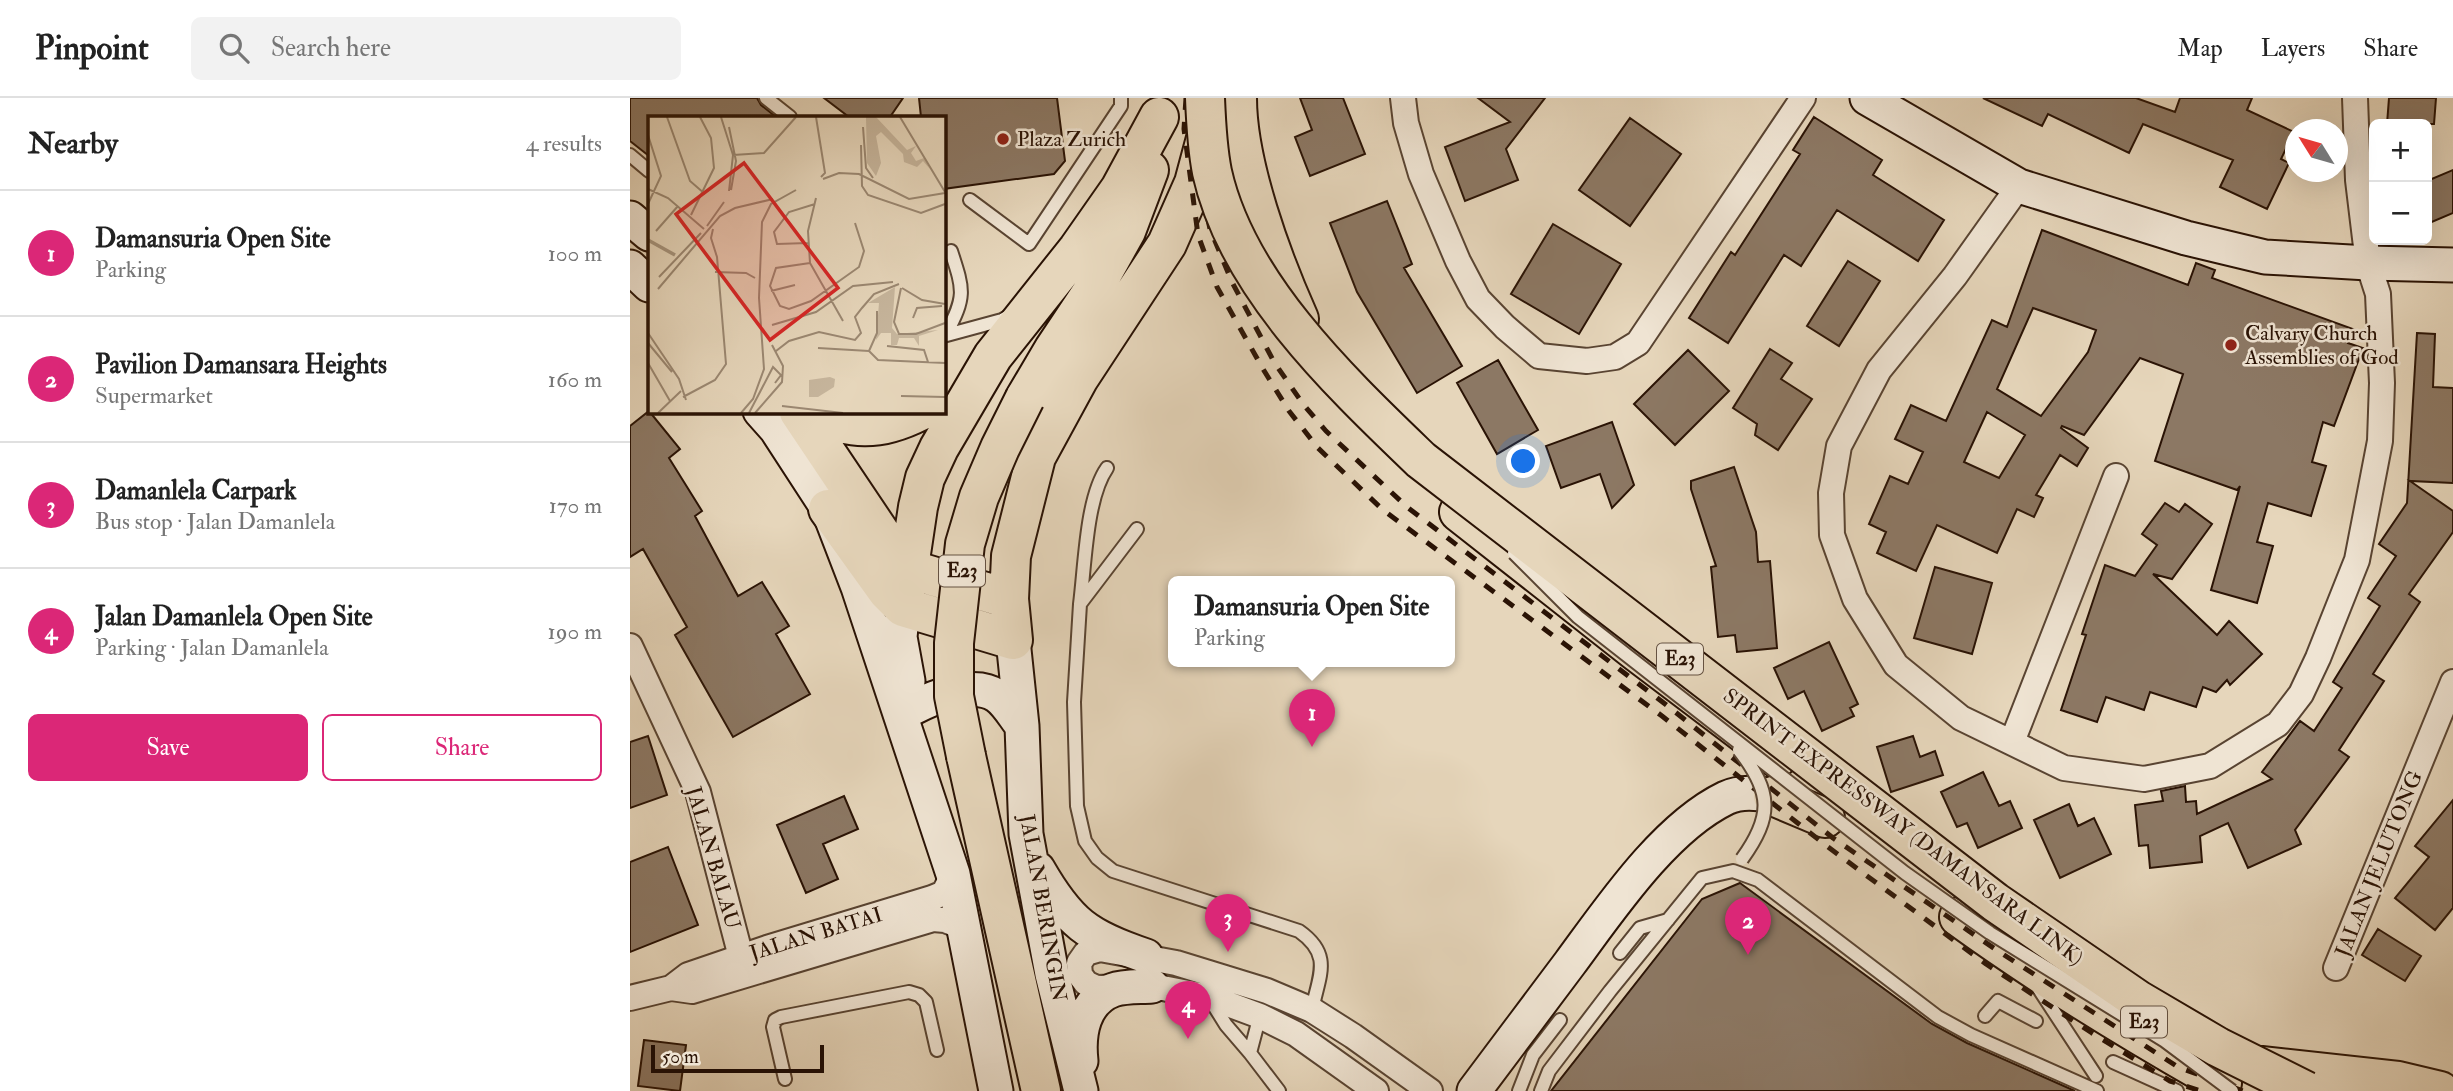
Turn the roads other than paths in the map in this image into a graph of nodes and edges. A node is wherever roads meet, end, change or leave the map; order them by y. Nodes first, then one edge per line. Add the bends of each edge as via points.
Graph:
1 (766, 98) edge
2 (1121, 98) edge
3 (1205, 98) edge
4 (1216, 98) edge
5 (1237, 98) edge
6 (1403, 98) edge
7 (1803, 98) edge
8 (1867, 98) edge
9 (2354, 98) edge
10 (1161, 108) edge
11 (789, 116) edge
12 (630, 155) edge
13 (648, 170) edge
14 (2019, 186) junction
15 (970, 200) dead end
16 (630, 218) edge
17 (648, 233) edge
18 (951, 251) dead end
19 (2368, 263) junction
20 (2453, 265) edge
21 (630, 267) edge
22 (648, 284) edge
23 (1045, 289) junction
24 (945, 335) edge
25 (993, 356) junction
26 (945, 393) edge
27 (762, 413) edge
28 (800, 413) edge
29 (807, 413) edge
30 (916, 413) edge
31 (1107, 468) dead end
32 (1419, 469) junction
33 (2116, 475) dead end
34 (828, 509) junction
35 (1021, 514) junction
36 (915, 523) junction
37 (1138, 528) dead end
38 (909, 569) junction
39 (1009, 599) junction
40 (1080, 604) junction
41 (903, 607) junction
42 (1013, 640) junction
43 (630, 646) edge
44 (2453, 682) edge
45 (639, 687) edge
46 (913, 708) junction
47 (1710, 721) junction
48 (1022, 726) junction
49 (2011, 743) junction
50 (927, 790) junction
51 (1773, 796) joint
52 (1825, 818) junction
53 (1026, 834) junction
54 (1733, 871) junction
55 (953, 874) junction
56 (1668, 920) junction
57 (963, 927) junction
58 (1620, 953) dead end
59 (741, 957) junction
60 (2020, 961) junction
61 (2336, 968) dead end
62 (1149, 971) junction
63 (671, 988) junction
64 (1267, 991) junction
65 (630, 998) edge
66 (1209, 998) junction
67 (1312, 1010) junction
68 (1260, 1016) junction
69 (1985, 1016) dead end
70 (1560, 1020) dead end
71 (2036, 1021) dead end
72 (937, 1050) dead end
73 (1250, 1053) junction
74 (2197, 1055) junction
75 (2113, 1062) dead end
76 (2096, 1076) dead end
77 (785, 1079) dead end
78 (2231, 1089) edge
79 (996, 1091) edge
80 (1041, 1091) edge
81 (1083, 1091) edge
82 (1279, 1091) edge
83 (1376, 1091) edge
84 (1430, 1091) edge
85 (1474, 1091) edge
86 (1519, 1091) edge
87 (1541, 1091) edge
88 (2097, 1091) edge
89 (2177, 1091) edge
90 (2263, 1091) edge
91 (2306, 1091) edge
92 (2440, 1091) edge

1 - 11 lane
2 - 15 lane via 1121,106 1029,244
3 - 32 highway, SPRINT EXPRESSWAY (DAMANSARA LINK) / E23, bridge via 1212,173 1240,246 1306,343
4 - 35 highway via 1195,183 1167,244 1056,418 1036,457
5 - 32 highway, SPRINT EXPRESSWAY (DAMANSARA LINK) / E23 via 1244,157 1257,205 1277,271 1308,339 1366,420
6 - 7 street via 1421,174 1478,299 1539,356 1587,361 1615,357 1637,343
8 - 14 street
9 - 19 street
10 - 23 highway via 1120,189
10 - 80 highway, E23, bridge via 1147,178 1126,231 1025,398 979,497 965,544 954,643 954,696
12 - 13 lane
14 - 19 street via 2186,238 2265,257
14 - 49 street via 1955,276 1879,370 1839,446 1831,493 1832,535 1854,599 1896,665 1961,718
16 - 17 street
18 - 24 lane via 962,299
19 - 20 street
19 - 49 street via 2381,325 2380,441 2357,560 2301,694 2278,724 2210,766 2144,779 2064,768
21 - 22 street
23 - 24 lane via 1002,320
23 - 25 highway
25 - 26 highway
25 - 36 highway via 939,447 925,478
27 - 34 street
28 - 38 highway via 899,561
29 - 30 highway via 862,427 895,424
31 - 40 lane via 1098,480 1094,499
32 - 47 lane, bridge via 1578,617
32 - 52 highway via 1504,567
32 - 74 highway, SPRINT EXPRESSWAY (DAMANSARA LINK) / E23 via 1637,652 2010,935
32 - 91 highway, SPRINT EXPRESSWAY (DAMANSARA LINK) / E23, bridge via 1995,902 2138,1000
33 - 49 street
34 - 41 highway
34 - 50 street
35 - 36 highway via 987,550 966,555 944,552 926,541
35 - 39 highway via 1011,556
36 - 38 highway
37 - 40 lane
38 - 39 highway
38 - 41 highway
39 - 42 highway
40 - 67 lane via 1074,702 1077,806 1085,841 1114,871 1299,931 1313,941 1321,967
41 - 42 highway
41 - 46 street via 900,637
42 - 48 street, JALAN BERINGIN
43 - 45 street, JALAN BALAU
44 - 61 street, JALAN JELUTONG
45 - 59 street, JALAN BALAU via 698,792
46 - 48 street via 940,695 990,692
46 - 50 street
47 - 54 lane, bridge via 1751,765 1763,790 1766,815 1757,839
47 - 78 lane, bridge via 1905,873 1990,933 2165,1041
48 - 53 street, JALAN BERINGIN
50 - 55 street
51 - 52 highway
51 - 85 street via 1749,792 1728,797 1662,848 1620,894
52 - 60 highway
53 - 62 street via 1035,863 1070,917
53 - 81 street, JALAN BERINGIN via 1052,974
54 - 56 lane via 1702,877
54 - 88 lane via 1758,880 1938,1017
55 - 57 street
55 - 59 street, JALAN BATAI via 944,893 932,898
56 - 58 lane via 1640,928
56 - 87 lane via 1549,1071
57 - 63 street, JALAN BATAI via 933,919 692,992
57 - 79 street
59 - 63 street, JALAN BATAI via 688,975
60 - 76 lane
60 - 78 highway
62 - 64 street via 1189,967
62 - 66 street
62 - 81 street via 1101,998 1085,1018 1079,1044
63 - 65 street, JALAN BATAI
64 - 67 street
64 - 68 lane
66 - 68 street
66 - 73 lane
67 - 84 street
68 - 73 lane
68 - 83 street via 1296,1034
69 - 71 lane via 1998,1001
70 - 86 lane via 1533,1055
72 - 77 lane via 926,1002 909,992 775,1020
73 - 82 lane
74 - 90 highway, SPRINT EXPRESSWAY (DAMANSARA LINK) / E23
74 - 92 highway via 2398,1081
75 - 89 lane

